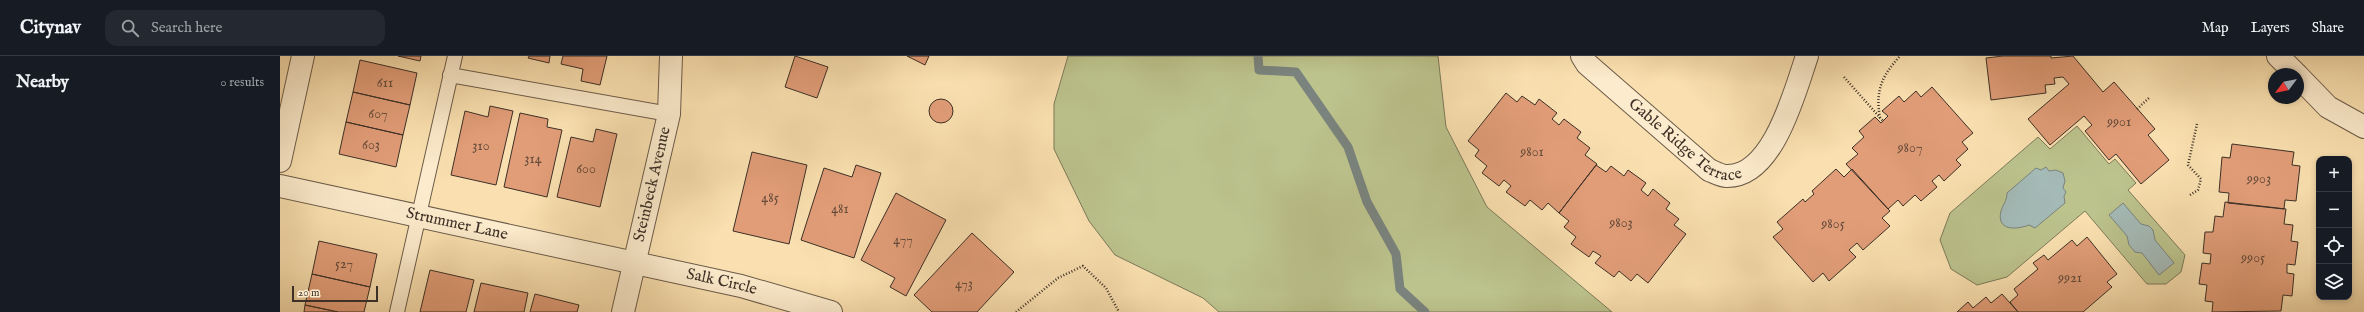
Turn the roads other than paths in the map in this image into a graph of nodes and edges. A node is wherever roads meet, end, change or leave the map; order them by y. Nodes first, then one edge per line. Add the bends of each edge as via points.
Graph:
1 (303, 56) edge
2 (455, 56) edge
3 (671, 56) edge
4 (1582, 56) edge
5 (1807, 56) edge
6 (2278, 56) edge
7 (2290, 68) edge
8 (450, 75) junction
9 (2304, 82) edge
10 (669, 114) junction
11 (2364, 127) edge
12 (280, 161) edge
13 (280, 186) edge
14 (418, 218) junction
15 (634, 264) junction
16 (397, 312) edge
17 (623, 312) edge
18 (831, 312) edge

1 - 12 street
2 - 8 lane
3 - 10 street, Steinbeck Avenue
4 - 5 street, Gable Ridge Terrace via 1587,64 1709,170 1725,176 1740,174 1755,166 1765,156 1789,108
6 - 7 street
8 - 10 lane
8 - 14 lane
9 - 11 street via 2328,107
10 - 15 street, Steinbeck Avenue
13 - 14 street, Strummer Lane
14 - 15 street, Strummer Lane
14 - 16 lane
15 - 17 street, Steinbeck Avenue
15 - 18 street, Salk Circle via 741,286

